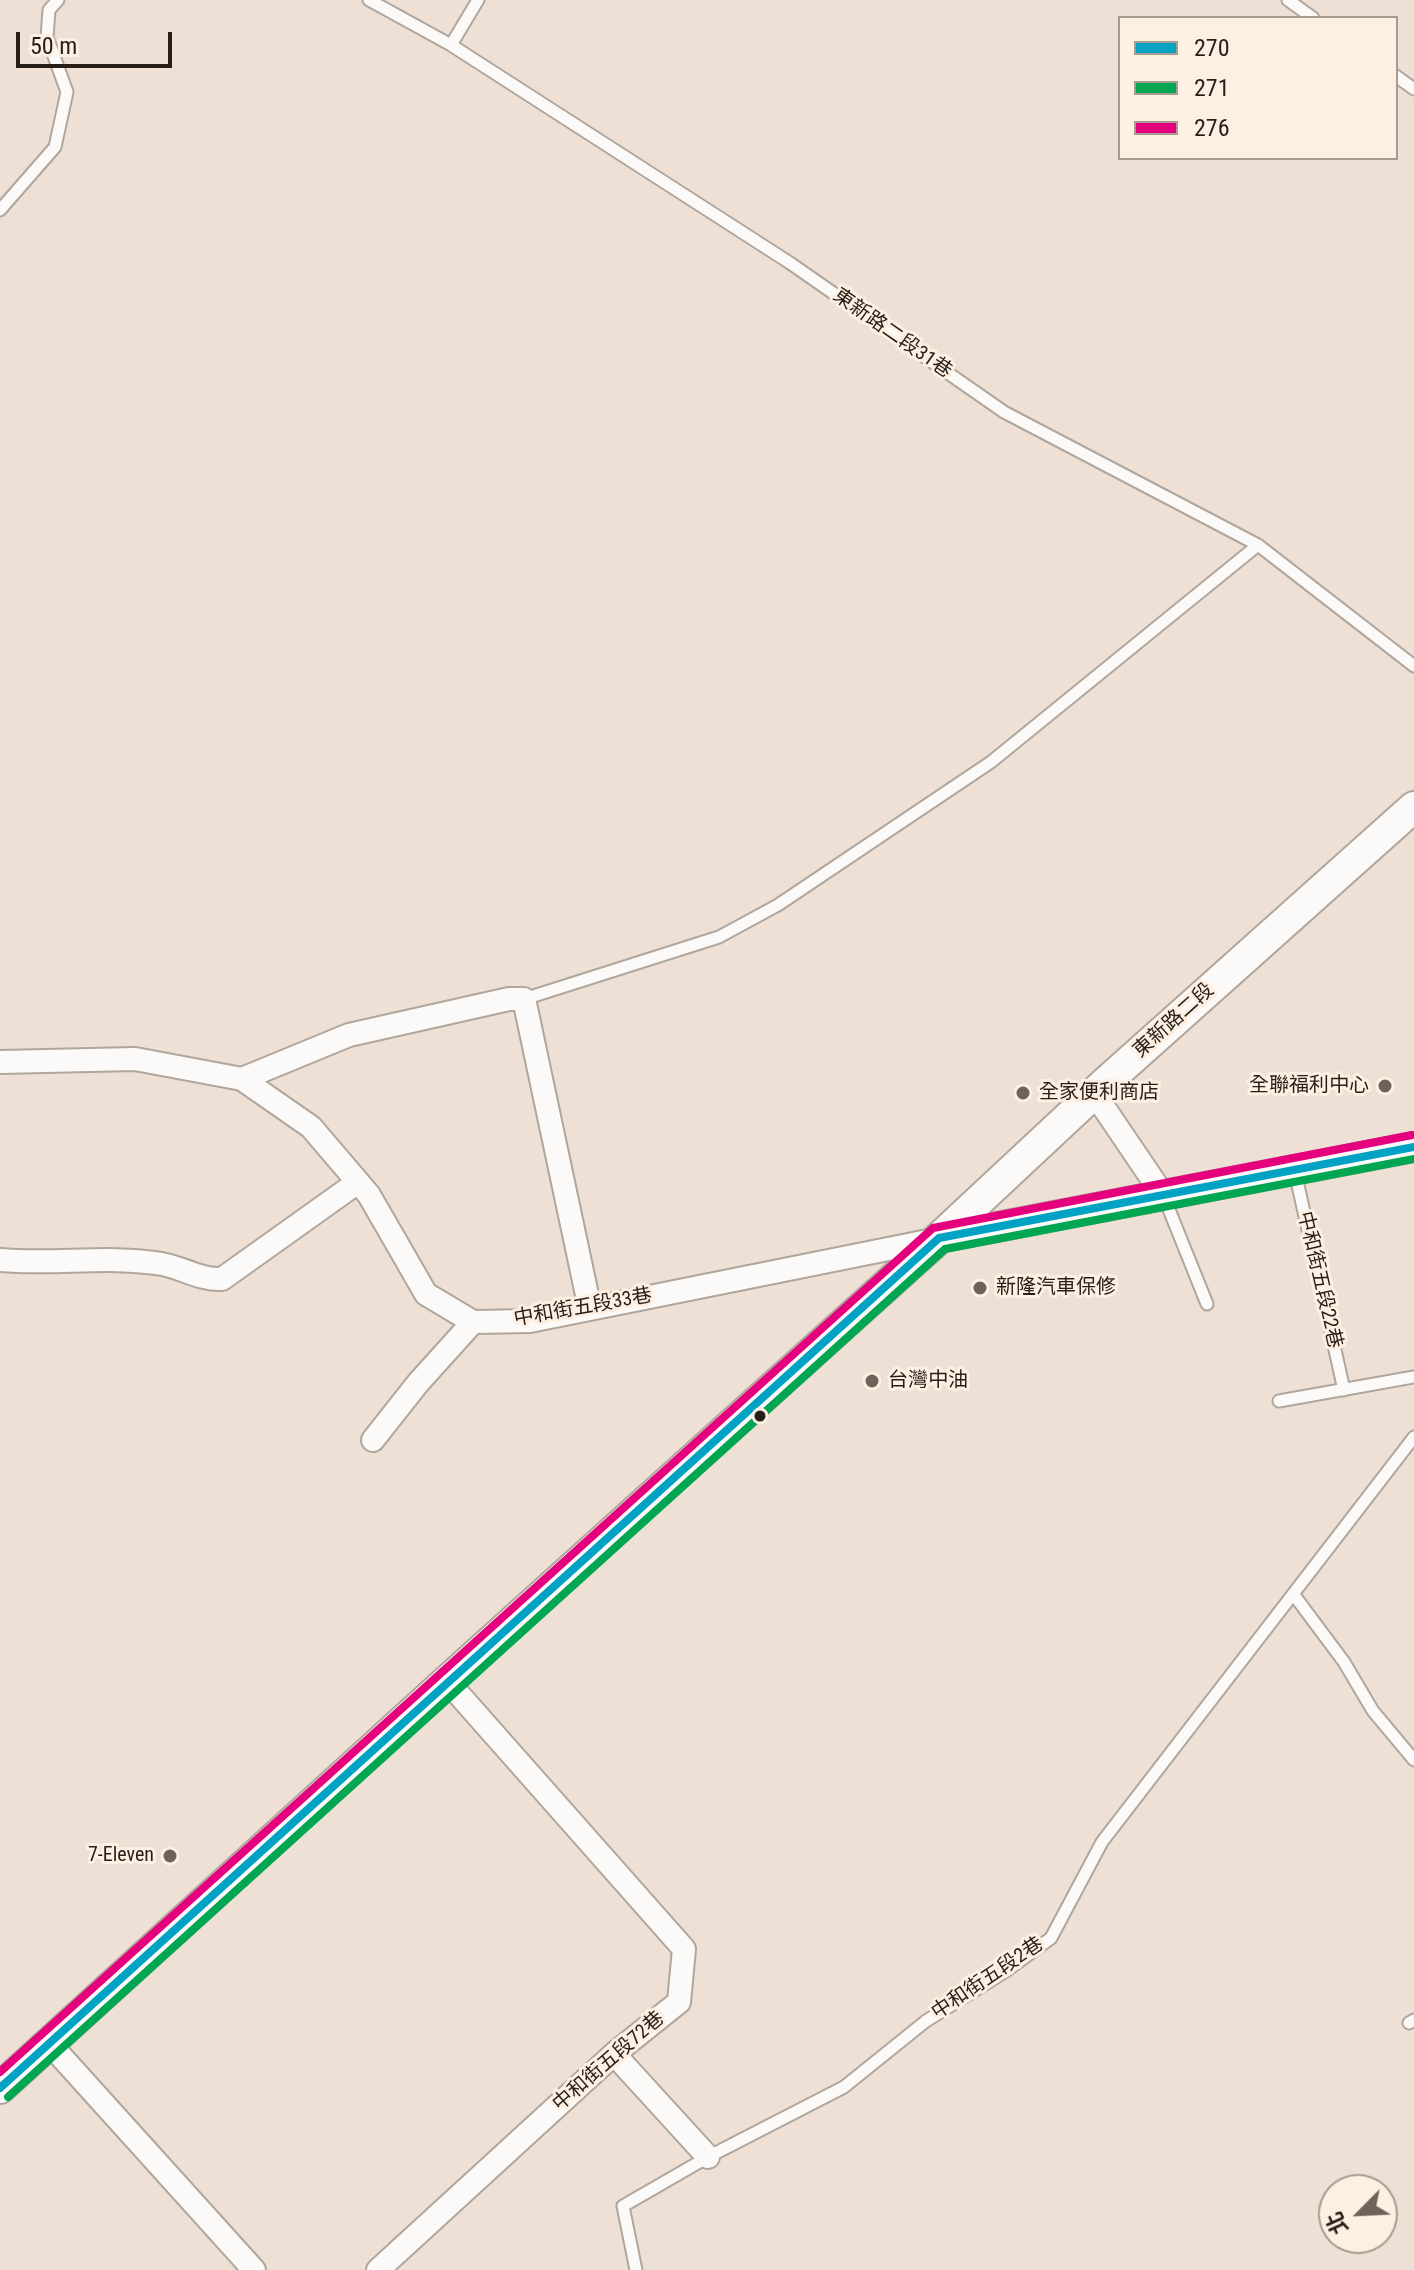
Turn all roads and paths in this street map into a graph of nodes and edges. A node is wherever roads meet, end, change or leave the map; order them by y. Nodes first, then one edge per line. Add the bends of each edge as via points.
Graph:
1 (58, 0) edge
2 (369, 0) edge
3 (478, 0) edge
4 (1288, 0) edge
5 (1310, 16) edge
6 (451, 45) junction
7 (0, 210) edge
8 (1258, 545) junction
9 (1414, 666) edge
10 (1414, 807) edge
11 (524, 999) junction
12 (0, 1062) edge
13 (242, 1079) junction
14 (1094, 1093) junction
15 (1414, 1147) edge
16 (1294, 1170) junction
17 (358, 1182) junction
18 (1163, 1195) junction
19 (939, 1238) junction
20 (0, 1260) edge
21 (1207, 1304) dead end
22 (590, 1309) junction
23 (473, 1322) junction
24 (1414, 1377) edge
25 (1344, 1390) junction
26 (1279, 1401) dead end
27 (1414, 1437) edge
28 (373, 1440) dead end
29 (1294, 1595) junction
30 (447, 1681) junction
31 (1414, 1760) edge
32 (49, 2043) junction
33 (614, 2054) junction
34 (0, 2088) edge
35 (708, 2157) junction
36 (254, 2270) edge
37 (378, 2270) edge
38 (636, 2270) edge

1 - 7 lane via 49,10 47,37 67,92 55,147
2 - 6 lane, 東新路二段31巷
3 - 6 lane
4 - 5 lane
6 - 8 lane, 東新路二段31巷 via 790,263 1004,412
8 - 9 lane, 東新路二段31巷
8 - 11 lane via 991,762 778,905 719,937
10 - 14 main road, 東新路二段
11 - 13 street via 349,1035
11 - 22 street
12 - 13 street via 135,1059
13 - 17 street via 311,1127
14 - 18 street
14 - 19 main road, 東新路二段
15 - 16 street
16 - 18 street
16 - 25 lane, 中和街五段22巷
17 - 20 street via 222,1279 207,1280 163,1264
17 - 23 street via 426,1294
18 - 19 street
18 - 21 lane
19 - 22 street, 中和街五段33巷
19 - 30 main road, 東新路二段
22 - 23 street, 中和街五段33巷 via 530,1321
23 - 28 street
24 - 25 lane
25 - 26 lane
27 - 29 lane, 中和街五段2巷
29 - 31 lane via 1373,1711
29 - 35 lane, 中和街五段2巷 via 1102,1842 1051,1938 926,2021 844,2087
30 - 32 main road, 東新路二段
30 - 33 street, 中和街五段72巷 via 684,1949 679,2002
32 - 34 main road, 東新路二段
32 - 36 street
33 - 35 street
33 - 37 street, 中和街五段72巷
35 - 38 lane, 中和街五段2巷 via 623,2206

